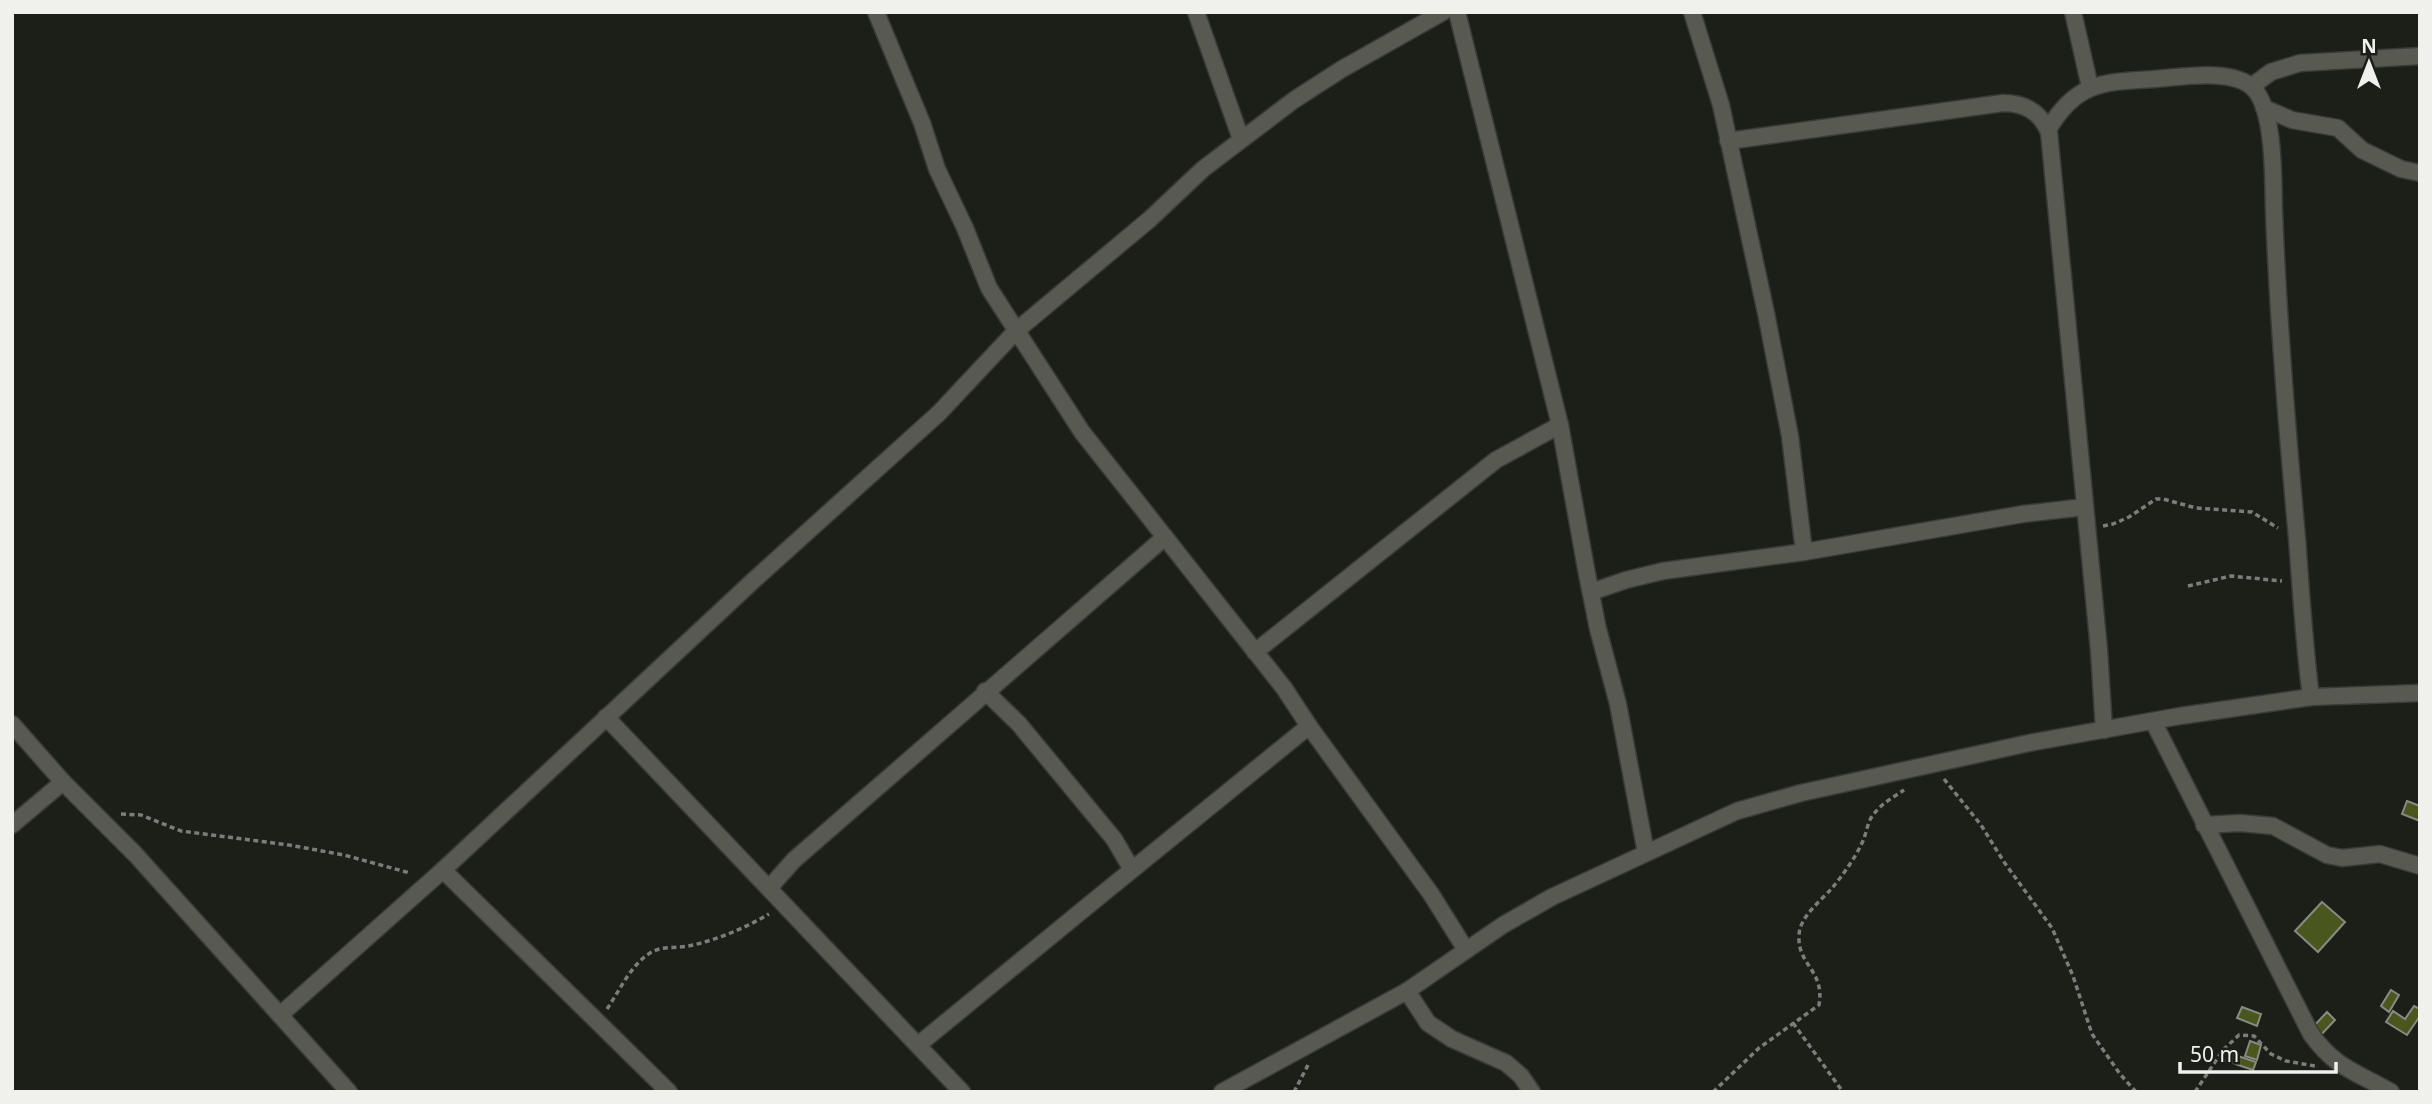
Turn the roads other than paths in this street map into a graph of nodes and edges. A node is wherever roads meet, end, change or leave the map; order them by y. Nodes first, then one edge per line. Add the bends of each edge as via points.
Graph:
1 (876, 12) edge
2 (1196, 12) edge
3 (1443, 12) edge
4 (1457, 12) edge
5 (1692, 12) edge
6 (2073, 12) edge
7 (2420, 56) edge
8 (2252, 86) junction
9 (2090, 87) junction
10 (2264, 108) junction
11 (2048, 130) junction
12 (1241, 139) junction
13 (1728, 141) junction
14 (2420, 173) edge
15 (1016, 331) junction
16 (1560, 425) junction
17 (2085, 507) junction
18 (1165, 537) junction
19 (1804, 552) junction
20 (1591, 592) junction
21 (1255, 652) junction
22 (985, 691) junction
23 (2420, 693) edge
24 (2311, 696) junction
25 (606, 717) junction
26 (2153, 722) junction
27 (12, 724) edge
28 (1309, 726) junction
29 (2104, 730) junction
30 (63, 782) junction
31 (12, 825) edge
32 (2204, 825) junction
33 (1646, 853) junction
34 (2420, 866) edge
35 (1131, 868) junction
36 (440, 873) junction
37 (769, 887) junction
38 (1466, 950) junction
39 (1407, 991) junction
40 (280, 1015) junction
41 (918, 1045) junction
42 (349, 1092) edge
43 (669, 1092) edge
44 (962, 1092) edge
45 (1222, 1092) edge
46 (1532, 1092) edge
47 (2391, 1092) edge

1 - 15 street via 989,288
2 - 12 street
3 - 12 street via 1342,69
4 - 16 street
5 - 13 street
6 - 9 street
7 - 8 street via 2300,63 2271,72
8 - 9 street via 2223,76 2197,76
8 - 10 street
9 - 11 street via 2066,104
10 - 14 street via 2292,120 2338,128 2372,156
10 - 24 street via 2271,139 2278,309
11 - 13 street via 2043,118 2025,106 2003,103
11 - 17 street
12 - 15 street
13 - 19 street via 1784,408
15 - 18 street via 1082,432
15 - 25 street via 939,413
16 - 20 street
16 - 21 street via 1496,460
17 - 19 street
17 - 29 street
18 - 21 street
18 - 22 street
19 - 20 street via 1663,571
20 - 33 street
21 - 28 street
22 - 35 street via 1020,724 1114,839
22 - 37 street
23 - 24 street
24 - 26 street
25 - 36 street
25 - 37 street
26 - 29 street
26 - 32 street
27 - 30 street
28 - 35 street
28 - 38 street
29 - 33 street via 1801,793 1737,811
30 - 31 street
30 - 40 street via 135,854
32 - 34 street via 2240,822 2273,826 2327,855 2380,854
32 - 47 street via 2311,1034 2337,1063
33 - 38 street via 1552,897
35 - 41 street
36 - 40 street
36 - 43 street
37 - 41 street
38 - 39 street
39 - 45 street
39 - 46 street via 1434,1028 1506,1063
40 - 42 street
41 - 44 street

